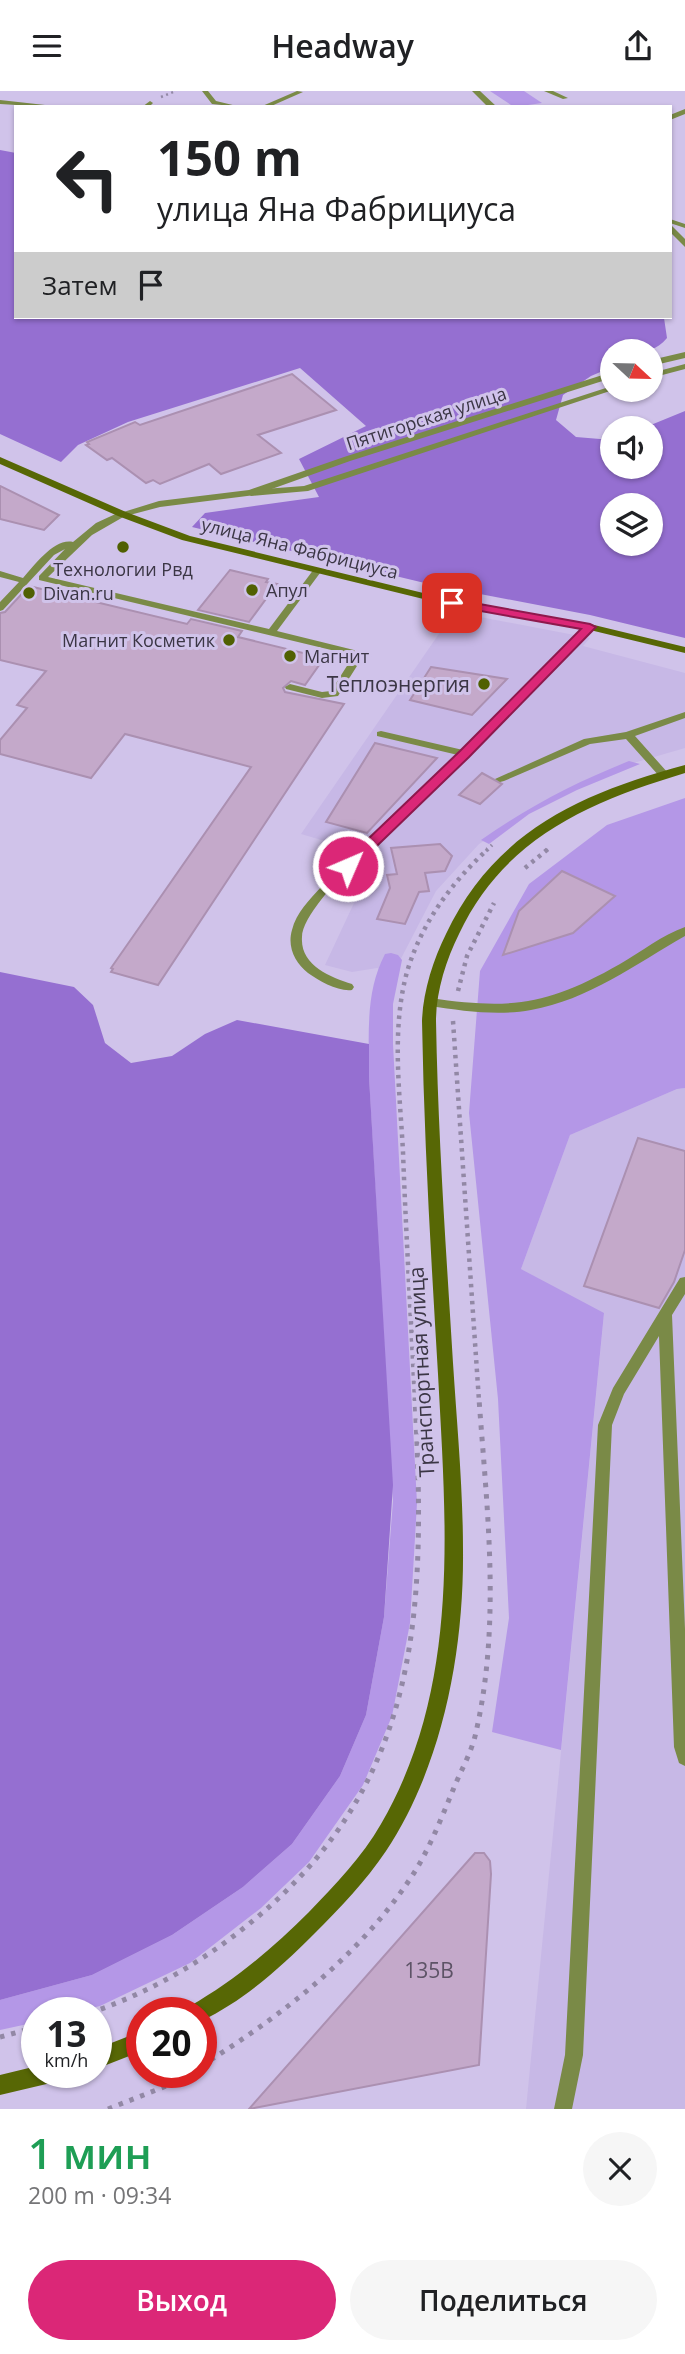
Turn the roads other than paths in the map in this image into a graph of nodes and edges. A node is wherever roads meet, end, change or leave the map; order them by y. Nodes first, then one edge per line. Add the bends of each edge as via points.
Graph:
1 (205, 91) edge
2 (476, 91) edge
3 (547, 91) edge
4 (300, 92) edge
5 (565, 98) dead end
6 (0, 102) edge
7 (27, 105) edge
8 (226, 105) edge
9 (268, 105) edge
10 (491, 105) edge
11 (672, 227) edge
12 (685, 244) edge
13 (685, 355) edge
14 (663, 360) edge
15 (685, 366) edge
16 (663, 372) edge
17 (600, 379) edge
18 (600, 392) edge
19 (0, 460) edge
20 (251, 493) junction
21 (122, 514) junction
22 (92, 532) junction
23 (317, 571) junction
24 (0, 575) edge
25 (25, 581) junction
26 (0, 608) edge
27 (590, 627) junction
28 (271, 633) junction
29 (685, 650) edge
30 (290, 687) dead end
31 (685, 715) edge
32 (381, 734) dead end
33 (628, 735) junction
34 (465, 754) junction
35 (685, 769) edge
36 (664, 775) junction
37 (500, 779) dead end
38 (685, 931) edge
39 (348, 987) dead end
40 (430, 1002) junction
41 (685, 1282) edge
42 (665, 1314) junction
43 (685, 1758) edge
44 (217, 2002) edge
45 (21, 2080) edge
46 (0, 2085) edge
47 (563, 2109) edge

1 - 8 lane via 214,103
2 - 10 street
3 - 5 lane
4 - 9 lane
6 - 7 street
11 - 12 street
13 - 14 street
15 - 16 lane
17 - 20 street, Пятигорская улица
18 - 20 lane, Пятигорская улица via 305,489
19 - 21 main road, улица Яна Фабрициуса
20 - 21 street, Пятигорская улица
21 - 22 lane
21 - 23 main road, улица Яна Фабрициуса via 186,538
22 - 25 lane via 51,553
22 - 28 lane via 43,578
23 - 27 main road, улица Яна Фабрициуса via 452,603
23 - 28 lane
24 - 25 lane
25 - 26 lane
27 - 29 main road, улица Яна Фабрициуса
27 - 34 lane
28 - 30 lane via 351,652 357,658 334,694
31 - 33 lane
32 - 34 lane
33 - 36 lane
33 - 37 lane via 588,741
34 - 39 lane via 362,852 304,915 295,947 302,961 331,982
35 - 36 main road, Транспортная улица
36 - 40 main road, Транспортная улица via 566,811 507,856 463,912 443,954
38 - 40 lane via 573,993 531,1006
40 - 44 main road, Транспортная улица via 431,1128 455,1550 453,1616 440,1698 414,1776 387,1832 343,1891 289,1945
41 - 42 lane
42 - 43 lane
42 - 47 lane via 618,1392 605,1425 574,2055
45 - 46 main road

